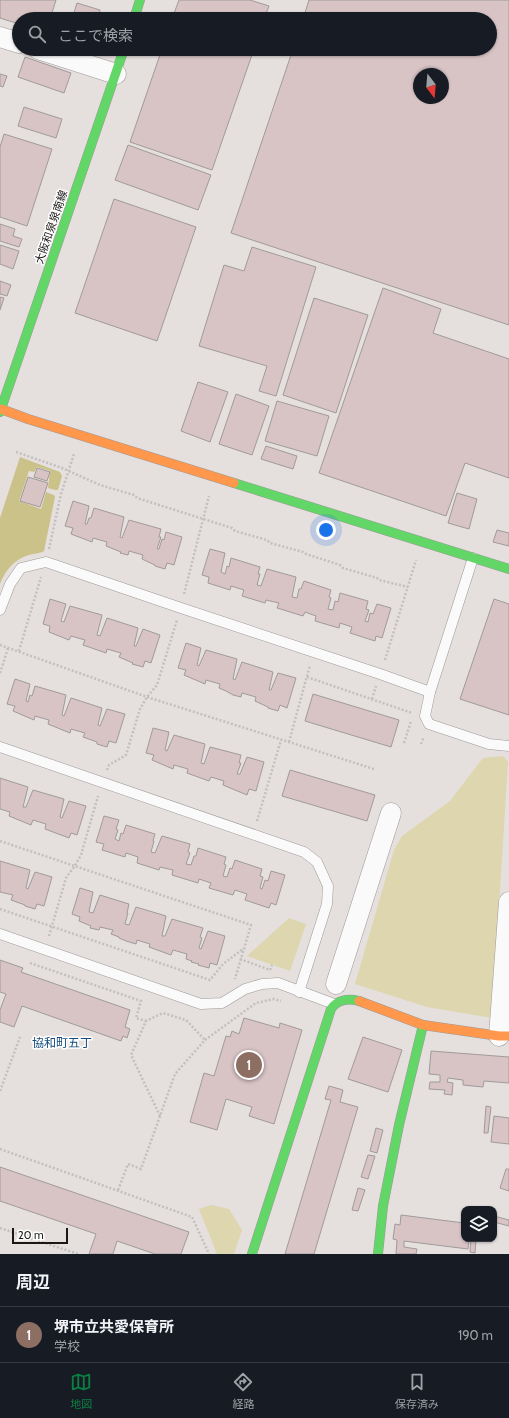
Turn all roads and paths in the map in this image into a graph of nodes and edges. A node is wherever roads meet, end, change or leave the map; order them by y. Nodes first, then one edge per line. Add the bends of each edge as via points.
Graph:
1 (140, 0) edge
2 (136, 12) edge
3 (0, 37) edge
4 (12, 41) edge
5 (60, 56) edge
6 (122, 56) edge
7 (116, 74) junction
8 (0, 410) edge
9 (16, 452) dead end
10 (210, 490) dead end
11 (202, 519) junction
12 (418, 556) dead end
13 (473, 558) junction
14 (509, 569) edge
15 (408, 587) junction
16 (181, 608) junction
17 (0, 610) edge
18 (0, 645) edge
19 (8, 648) junction
20 (314, 652) junction
21 (0, 672) edge
22 (380, 674) junction
23 (307, 677) junction
24 (430, 692) junction
25 (146, 696) junction
26 (372, 699) junction
27 (413, 713) dead end
28 (412, 719) dead end
29 (425, 734) dead end
30 (281, 740) junction
31 (288, 742) junction
32 (404, 743) dead end
33 (421, 744) dead end
34 (509, 746) edge
35 (0, 747) edge
36 (374, 769) dead end
37 (102, 782) junction
38 (391, 813) dead end
39 (252, 835) junction
40 (0, 842) edge
41 (74, 867) junction
42 (509, 902) edge
43 (0, 909) edge
44 (52, 926) junction
45 (0, 934) edge
46 (243, 948) junction
47 (45, 949) junction
48 (240, 959) junction
49 (30, 963) dead end
50 (272, 965) dead end
51 (39, 967) junction
52 (336, 984) dead end
53 (242, 990) junction
54 (300, 992) junction
55 (282, 1001) dead end
56 (334, 1004) junction
57 (251, 1007) junction
58 (146, 1021) junction
59 (424, 1025) junction
60 (504, 1036) edge
61 (20, 1037) dead end
62 (205, 1040) junction
63 (0, 1091) edge
64 (160, 1117) junction
65 (0, 1149) edge
66 (118, 1190) junction
67 (0, 1228) edge
68 (78, 1254) edge
69 (209, 1254) edge
70 (252, 1254) edge
71 (378, 1254) edge

1 - 2 street
3 - 4 street
5 - 7 street
6 - 7 street, 大阪和泉泉南線
7 - 8 street, 大阪和泉泉南線
8 - 13 street
9 - 11 path via 100,485
10 - 11 path
11 - 15 path via 379,580
11 - 16 path
12 - 15 path
13 - 14 street
13 - 24 lane
15 - 22 path
16 - 17 lane via 46,562 21,568 10,584
16 - 20 lane
16 - 25 path via 157,686
18 - 19 path
19 - 21 path
19 - 25 path
20 - 22 lane
20 - 23 path
22 - 24 lane
22 - 26 path
23 - 26 path
23 - 31 path
24 - 34 lane via 425,716 429,724 489,744
25 - 30 path
25 - 37 path via 126,755 109,765
26 - 27 path
28 - 32 path
29 - 33 path
30 - 31 path
30 - 39 path
31 - 36 path
35 - 37 lane
37 - 39 lane
37 - 41 path via 81,855
38 - 52 street
39 - 54 lane via 304,852 317,862 328,886 327,904
40 - 41 path
41 - 44 path via 66,878
41 - 46 path via 251,925
42 - 60 street
43 - 44 path
44 - 46 path via 210,980 223,964
44 - 47 path
45 - 47 lane
46 - 48 path
47 - 51 path
47 - 53 lane via 201,1004 222,1002
48 - 50 path via 270,970
48 - 53 path via 234,978
49 - 51 path
51 - 58 path via 141,1001 136,1018
53 - 54 lane via 262,984 278,983
53 - 57 path
54 - 56 lane
55 - 57 path via 274,999 256,1003
56 - 59 street via 343,1000 354,1000
56 - 70 street
57 - 62 path
58 - 62 path via 163,1013 186,1020
58 - 64 path via 131,1055
59 - 60 street
59 - 71 street via 399,1125
61 - 63 path
62 - 64 path via 175,1074
64 - 66 path via 141,1169 128,1164
65 - 66 path
66 - 69 path via 192,1217
67 - 68 path

